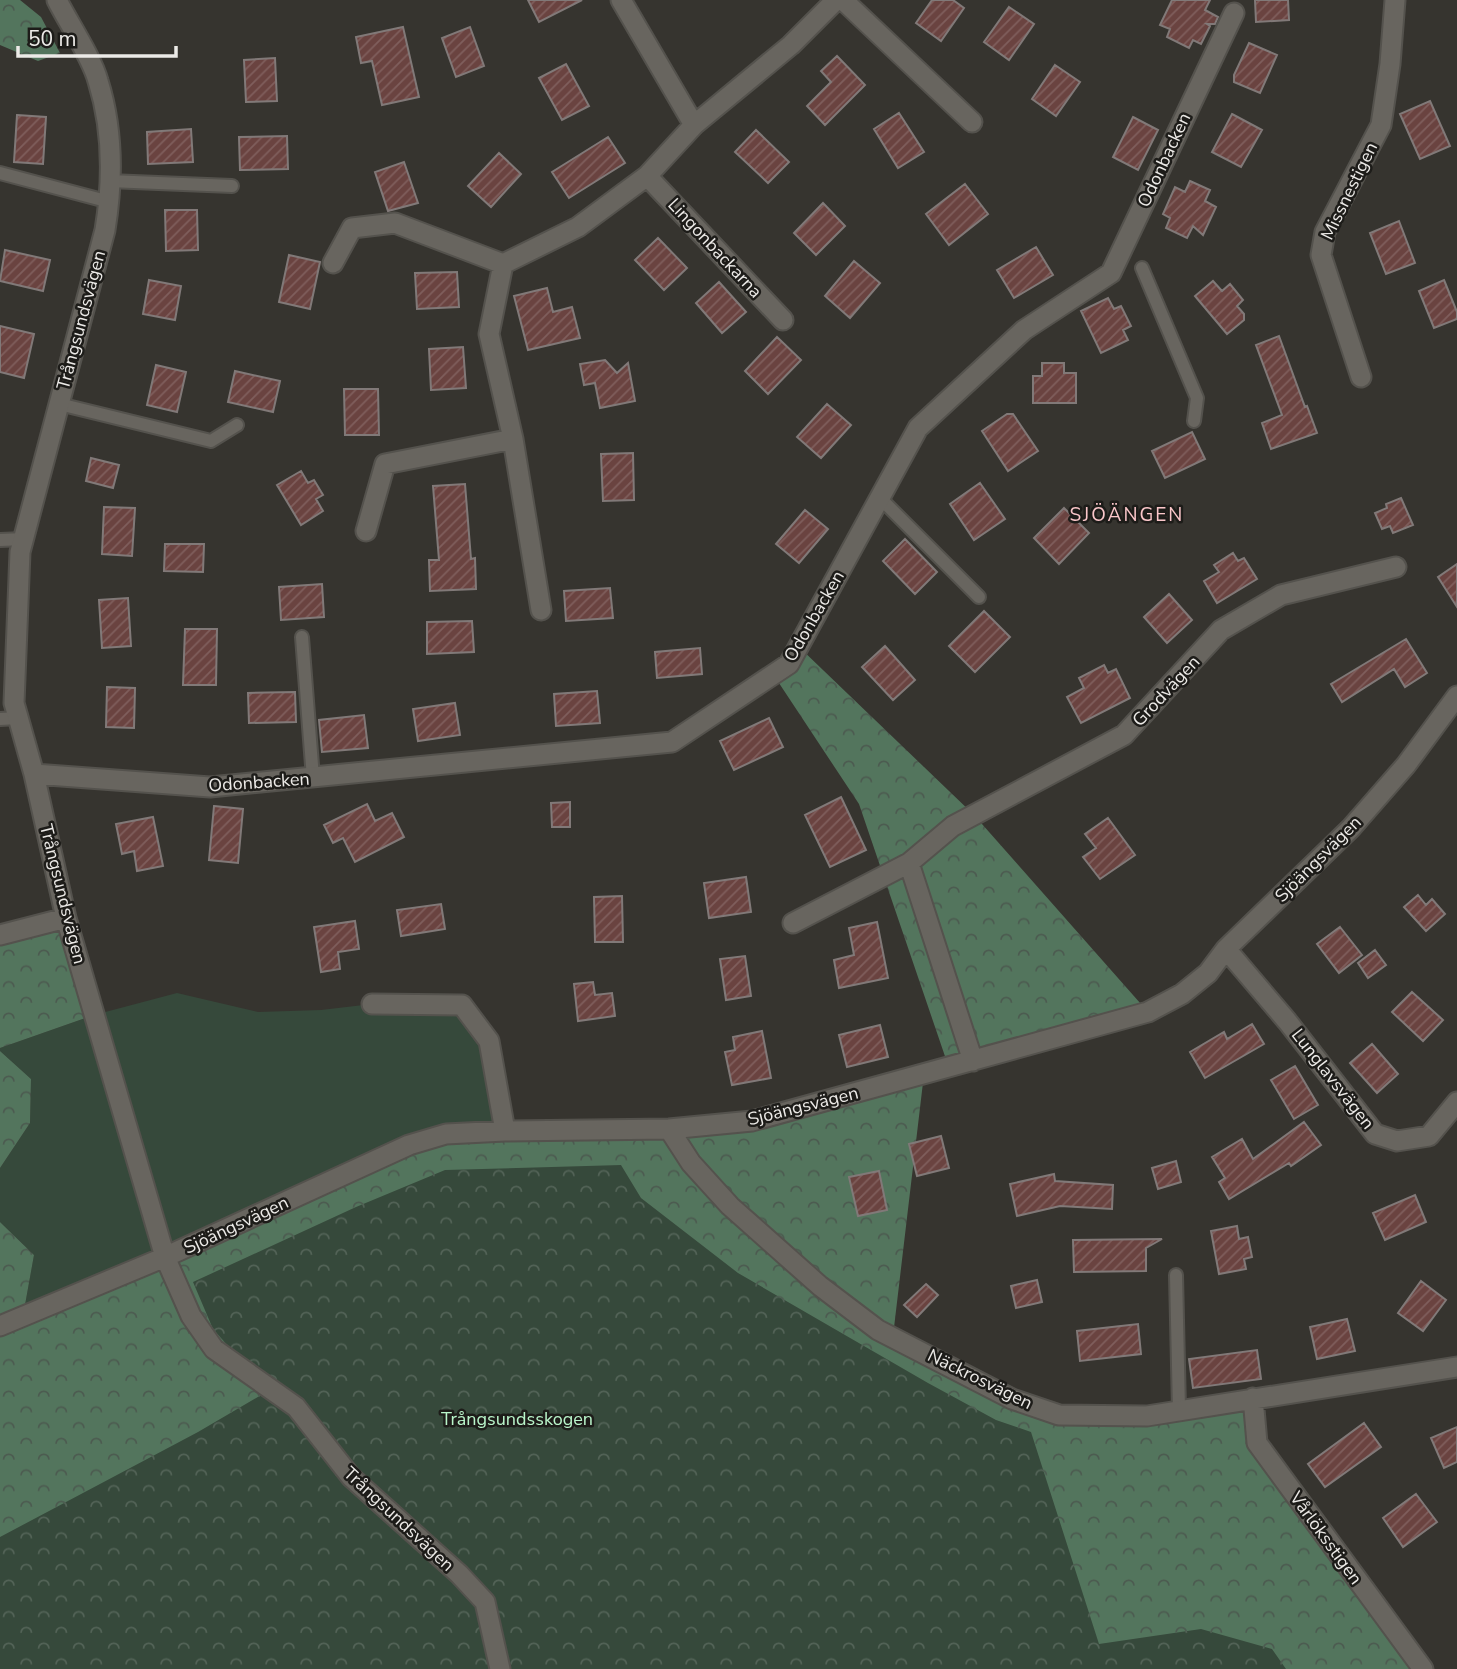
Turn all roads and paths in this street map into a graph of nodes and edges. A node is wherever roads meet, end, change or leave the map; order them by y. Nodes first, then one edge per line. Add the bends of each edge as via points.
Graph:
1 (57, 0) edge
2 (621, 0) edge
3 (836, 0) edge
4 (843, 0) edge
5 (1395, 0) edge
6 (1234, 13) dead end
7 (972, 122) dead end
8 (694, 125) junction
9 (0, 173) edge
10 (648, 176) junction
11 (109, 181) junction
12 (232, 186) dead end
13 (110, 202) junction
14 (333, 263) dead end
15 (503, 264) junction
16 (1142, 268) dead end
17 (783, 320) dead end
18 (1361, 377) dead end
19 (59, 404) junction
20 (1194, 421) dead end
21 (237, 425) dead end
22 (513, 439) junction
23 (880, 498) junction
24 (366, 531) dead end
25 (24, 539) junction
26 (0, 540) edge
27 (1396, 567) dead end
28 (979, 597) dead end
29 (541, 610) dead end
30 (302, 637) dead end
31 (1457, 696) edge
32 (9, 719) edge
33 (34, 774) junction
34 (313, 778) junction
35 (909, 863) junction
36 (66, 918) junction
37 (793, 923) dead end
38 (0, 935) edge
39 (1226, 949) junction
40 (372, 1004) dead end
41 (973, 1061) junction
42 (1457, 1102) edge
43 (669, 1129) junction
44 (505, 1131) junction
45 (165, 1257) junction
46 (1176, 1275) dead end
47 (0, 1325) edge
48 (1457, 1367) edge
49 (1253, 1398) junction
50 (1179, 1410) junction
51 (500, 1669) edge
52 (1423, 1669) edge

1 - 11 street, Trångsundsvägen via 98,80 112,154
2 - 8 street
3 - 8 street via 791,45
4 - 7 street
5 - 18 street, Missnestigen via 1381,125 1325,232 1321,255
6 - 23 street, Odonbacken via 1111,273 1024,330 918,428
8 - 10 street
9 - 13 lane
10 - 15 street via 578,227
10 - 17 street, Lingonbackarna
11 - 12 lane
11 - 13 street, Trångsundsvägen
13 - 19 street, Trångsundsvägen
14 - 15 street via 352,228 395,223
15 - 22 street via 489,334
16 - 20 lane via 1197,398
19 - 21 lane via 211,441
19 - 25 street, Trångsundsvägen
22 - 24 street via 385,464
22 - 29 street
23 - 28 lane
23 - 34 street, Odonbacken via 789,664 672,742
25 - 26 lane
25 - 32 street, Trångsundsvägen via 14,703
27 - 35 street, Grodvägen via 1281,595 1221,630 1124,735 953,826
30 - 34 lane
31 - 39 street, Sjöängsvägen via 1351,828
32 - 33 street, Trångsundsvägen
33 - 34 street, Odonbacken via 211,787
33 - 36 street, Trångsundsvägen
35 - 37 street, Grodvägen
35 - 41 street
36 - 38 street
36 - 45 street, Trångsundsvägen
39 - 41 street, Sjöängsvägen via 1208,973 1148,1012
39 - 42 street, Lunglavsvägen via 1375,1134 1397,1141 1429,1136
40 - 44 street via 462,1005 489,1041
41 - 43 street, Sjöängsvägen via 752,1121
43 - 44 street, Sjöängsvägen
43 - 50 street, Näckrosvägen via 691,1164 730,1206 820,1286 878,1330 1012,1399 1059,1415 1147,1416
44 - 45 street, Sjöängsvägen via 446,1134 409,1145
45 - 47 street, Sjöängsvägen
45 - 51 street, Trångsundsvägen via 191,1316 214,1349 296,1407 351,1477 485,1602
46 - 50 lane
48 - 49 street, Näckrosvägen
49 - 50 street, Näckrosvägen
49 - 52 street, Vårlöksstigen via 1256,1443

